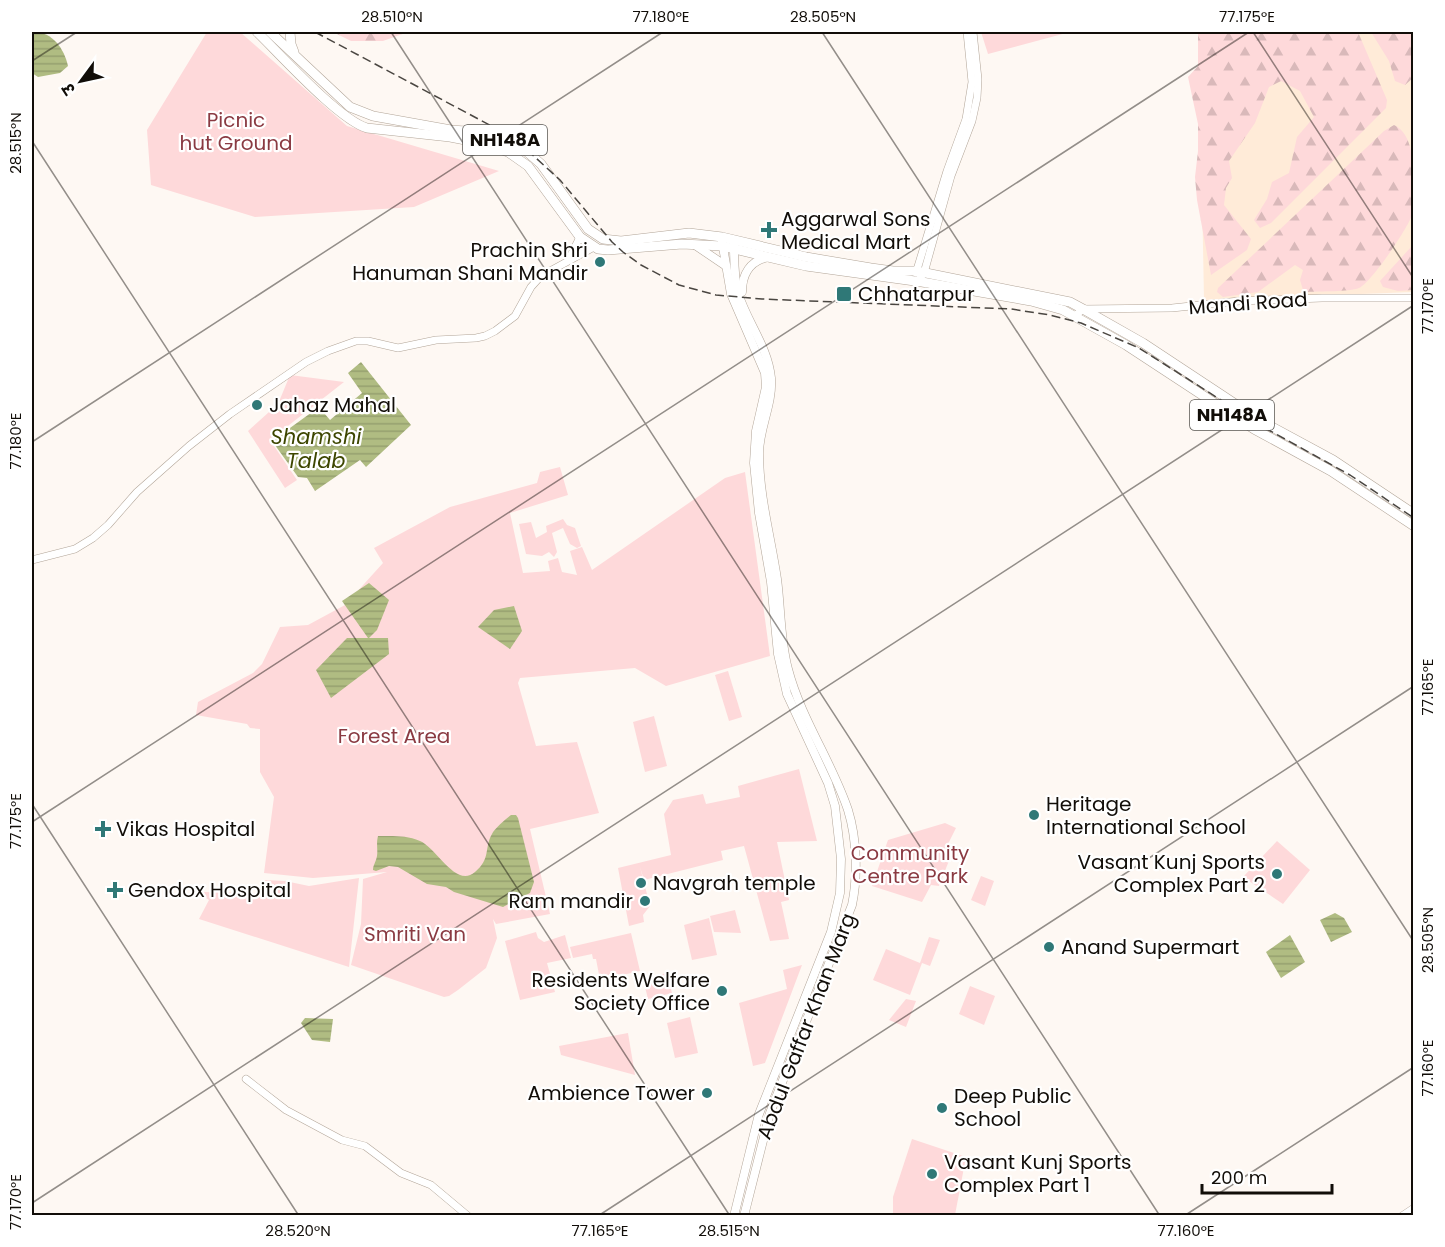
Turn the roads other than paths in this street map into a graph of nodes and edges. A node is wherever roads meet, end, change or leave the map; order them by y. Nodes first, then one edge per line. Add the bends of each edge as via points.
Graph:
1 (290, 32) edge
2 (967, 32) edge
3 (973, 32) edge
4 (268, 35) edge
5 (298, 59) junction
6 (580, 237) junction
7 (722, 241) junction
8 (692, 244) junction
9 (734, 244) junction
10 (594, 247) junction
11 (769, 257) junction
12 (568, 261) junction
13 (726, 266) junction
14 (920, 272) junction
15 (917, 282) junction
16 (1413, 298) edge
17 (742, 302) junction
18 (1083, 309) junction
19 (1075, 316) junction
20 (1413, 514) edge
21 (1413, 526) edge
22 (32, 560) edge
23 (246, 1079) dead end
24 (1413, 1208) edge
25 (468, 1215) edge
26 (734, 1215) edge
27 (744, 1215) edge
28 (1402, 1215) edge

1 - 5 highway
2 - 14 street via 972,82 966,119 947,171
3 - 14 street via 978,79 972,121
4 - 5 highway, NH148A
4 - 6 highway, NH148A via 327,100 356,124 486,144 516,156 539,179
5 - 7 highway, NH148A via 350,107 373,116 499,136 525,150 541,164 584,225 599,238 621,241 689,233
6 - 10 highway, NH148A
6 - 12 street
7 - 8 highway, NH148A
7 - 9 highway, NH148A
7 - 13 main road, Abdul Gaffar Khan Marg
8 - 10 highway, NH148A via 608,250
8 - 13 main road
9 - 11 highway, NH148A
9 - 14 highway, NH148A via 893,271
9 - 17 main road, Abdul Gaffar Khan Marg via 734,269
10 - 12 street
11 - 15 highway, NH148A
11 - 17 main road via 747,270 742,282
12 - 22 street via 536,281 514,316 489,334 398,348 356,341 306,362 189,446 93,538 75,549
13 - 26 main road, Abdul Gaffar Khan Marg via 731,294 765,372 754,463 778,654 787,694 831,795 841,859 840,893 831,932 759,1114
14 - 15 street
14 - 18 highway, NH148A via 1070,302
15 - 19 highway, NH148A via 1049,305
16 - 18 street, Mandi Road
17 - 27 main road, Abdul Gaffar Khan Marg via 771,378 759,453 784,651 797,699 849,812 855,880 852,905 770,1113
18 - 19 street
18 - 20 highway, NH148A via 1143,343 1261,421 1333,460
19 - 21 highway, NH148A via 1254,429 1331,471
23 - 25 street via 286,1110 346,1142 367,1147 401,1173 431,1185
24 - 28 street

